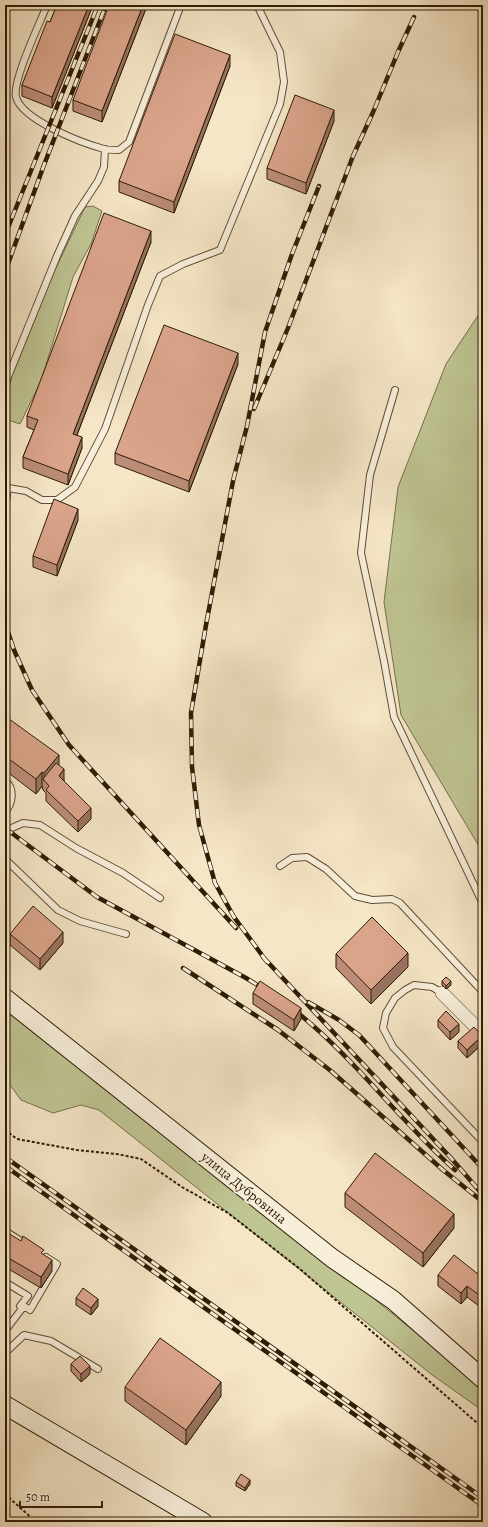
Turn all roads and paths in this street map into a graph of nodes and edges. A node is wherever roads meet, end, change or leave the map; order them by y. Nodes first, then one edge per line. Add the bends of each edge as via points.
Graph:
1 (48, 5) edge
2 (181, 5) edge
3 (257, 5) edge
4 (105, 149) junction
5 (5, 384) edge
6 (395, 390) dead end
7 (7, 486) edge
8 (5, 509) edge
9 (5, 780) edge
10 (5, 812) edge
11 (5, 831) edge
12 (5, 859) edge
13 (280, 866) dead end
14 (160, 898) dead end
15 (483, 904) edge
16 (126, 934) dead end
17 (483, 992) edge
18 (442, 993) joint
19 (5, 998) edge
20 (483, 1034) edge
21 (5, 1130) edge
22 (483, 1142) edge
23 (5, 1231) edge
24 (25, 1243) edge
25 (38, 1252) edge
26 (5, 1282) edge
27 (5, 1325) edge
28 (5, 1331) edge
29 (5, 1353) edge
30 (98, 1369) dead end
31 (483, 1379) edge
32 (5, 1405) edge
33 (483, 1428) edge
34 (5, 1494) edge
35 (36, 1522) edge
36 (203, 1522) edge

1 - 4 lane via 17,80 16,97 23,110 53,129 73,139
2 - 4 lane via 129,142 119,150
3 - 7 lane via 280,52 284,82 280,104 220,250 160,276 105,429 75,487 57,500 42,500
4 - 5 lane via 104,167 72,222
6 - 15 lane via 370,475 361,553 394,717
7 - 8 lane
9 - 10 lane via 12,793 9,807
11 - 14 lane via 23,823 40,826 123,873
12 - 16 lane via 58,910 80,921
13 - 17 lane via 292,858 307,857 326,869 355,896 372,900 392,899 400,903
18 - 20 street
18 - 22 lane via 432,987 414,986 405,990 395,998 386,1013 383,1028 393,1048
19 - 31 main road, улица Дубровина via 332,1258 393,1300
21 - 33 path via 17,1139 141,1159 182,1187 228,1213 300,1269
23 - 24 lane
25 - 28 lane via 57,1264 30,1310 24,1306
26 - 27 lane via 28,1296
29 - 30 lane via 24,1335 52,1341
32 - 36 main road
34 - 35 path

